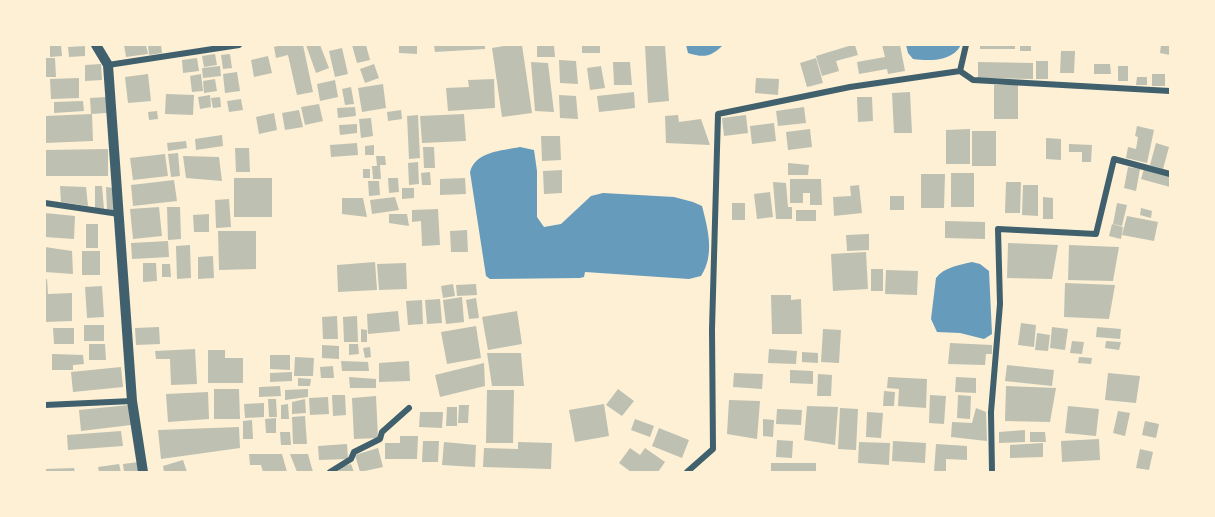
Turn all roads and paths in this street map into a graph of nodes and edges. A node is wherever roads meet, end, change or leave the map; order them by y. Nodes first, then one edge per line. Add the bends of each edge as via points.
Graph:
1 (96, 45) edge
2 (239, 45) edge
3 (966, 45) edge
4 (108, 65) junction
5 (960, 71) junction
6 (1170, 91) edge
7 (1170, 174) edge
8 (45, 203) edge
9 (119, 214) junction
10 (132, 401) junction
11 (45, 405) edge
12 (409, 408) dead end
13 (143, 472) edge
14 (330, 472) edge
15 (687, 472) edge
16 (992, 472) edge

1 - 4 street
2 - 4 street
3 - 5 street
4 - 9 street
5 - 6 street via 973,80
5 - 15 street via 850,87 718,114 713,449
7 - 16 street via 1114,159 1096,234 998,229 1000,304 991,412
8 - 9 street
9 - 10 street
10 - 11 street
10 - 13 street
12 - 14 street via 382,432 380,439 354,452 351,459

